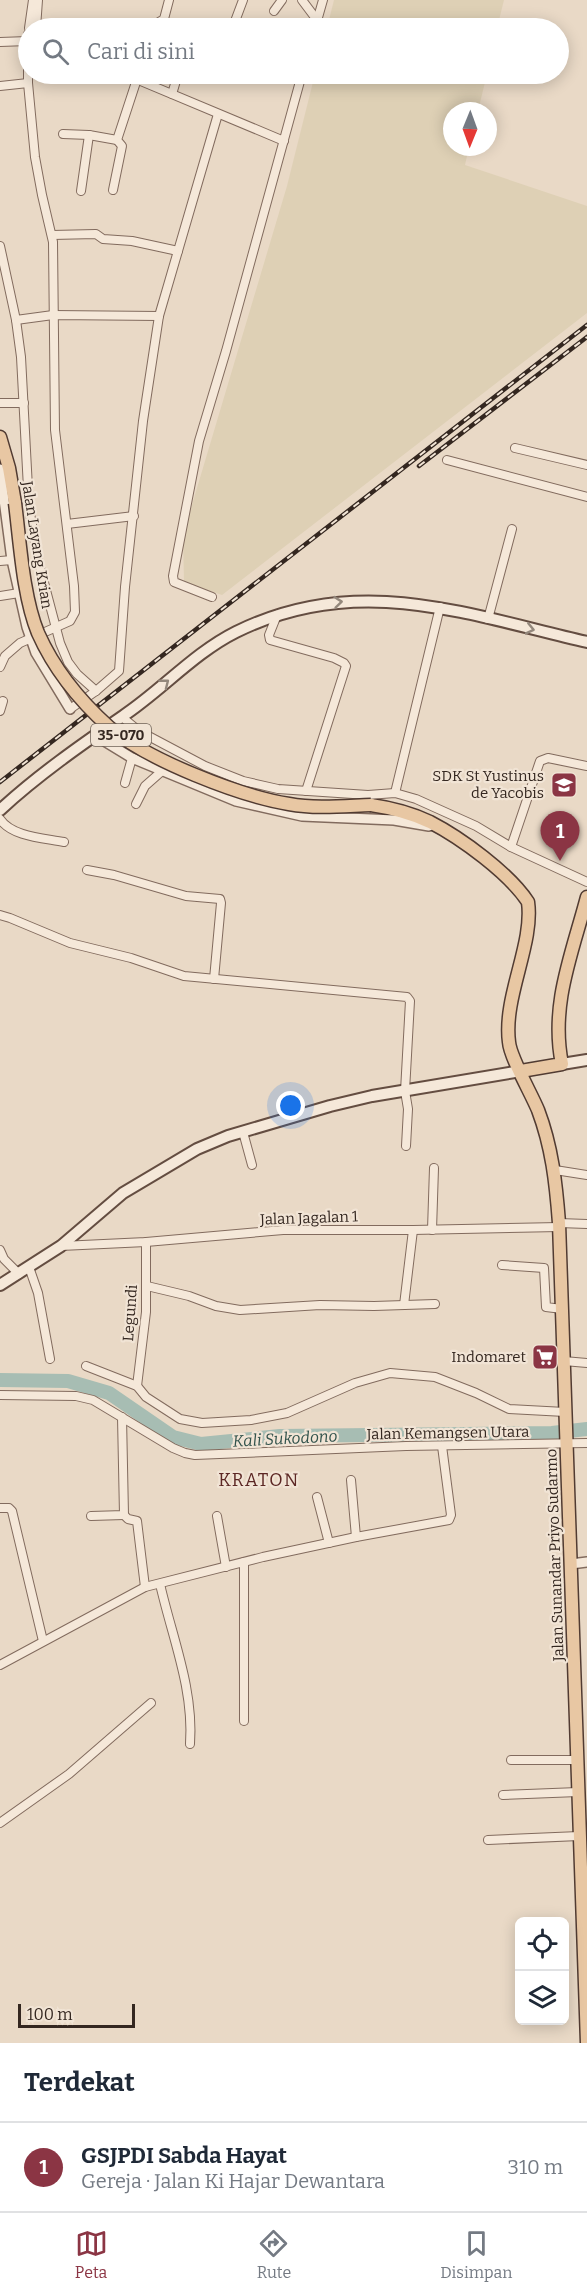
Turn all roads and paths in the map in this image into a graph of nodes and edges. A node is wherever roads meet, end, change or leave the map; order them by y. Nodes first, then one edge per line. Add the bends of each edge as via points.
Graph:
1 (33, 0) edge
2 (39, 0) edge
3 (170, 0) edge
4 (243, 0) edge
5 (282, 0) edge
6 (302, 0) edge
7 (323, 0) edge
8 (274, 11) dead end
9 (30, 18) edge
10 (37, 18) edge
11 (164, 18) edge
12 (236, 18) edge
13 (314, 18) edge
14 (316, 18) edge
15 (18, 39) edge
16 (0, 42) edge
17 (19, 84) edge
18 (28, 84) edge
19 (135, 84) edge
20 (149, 84) edge
21 (175, 84) edge
22 (299, 84) edge
23 (0, 86) edge
24 (172, 94) junction
25 (218, 114) junction
26 (63, 134) dead end
27 (89, 135) junction
28 (117, 140) junction
29 (284, 141) junction
30 (113, 190) dead end
31 (81, 191) dead end
32 (52, 235) junction
33 (0, 246) edge
34 (178, 251) junction
35 (53, 315) junction
36 (159, 315) junction
37 (16, 320) junction
38 (0, 403) edge
39 (22, 403) junction
40 (0, 437) edge
41 (515, 448) dead end
42 (447, 460) dead end
43 (587, 465) edge
44 (0, 469) edge
45 (587, 497) edge
46 (7, 502) edge
47 (134, 516) junction
48 (67, 524) junction
49 (512, 529) dead end
50 (0, 561) edge
51 (12, 561) junction
52 (19, 593) junction
53 (0, 596) edge
54 (212, 597) dead end
55 (441, 607) junction
56 (277, 615) junction
57 (488, 619) junction
58 (56, 627) junction
59 (33, 636) junction
60 (587, 642) edge
61 (0, 666) edge
62 (94, 692) junction
63 (3, 701) dead end
64 (70, 709) joint
65 (0, 711) edge
66 (120, 718) junction
67 (100, 733) junction
68 (132, 758) junction
69 (587, 766) edge
70 (162, 771) junction
71 (125, 783) dead end
72 (241, 785) junction
73 (306, 791) junction
74 (395, 793) junction
75 (236, 801) junction
76 (136, 804) dead end
77 (0, 810) edge
78 (0, 819) edge
79 (459, 840) junction
80 (64, 842) dead end
81 (511, 847) junction
82 (87, 870) dead end
83 (587, 882) edge
84 (587, 897) edge
85 (0, 915) edge
86 (213, 979) junction
87 (587, 1060) edge
88 (562, 1064) junction
89 (521, 1071) junction
90 (405, 1091) junction
91 (243, 1132) junction
92 (406, 1146) dead end
93 (252, 1165) dead end
94 (434, 1168) dead end
95 (555, 1170) junction
96 (587, 1175) edge
97 (587, 1224) edge
98 (559, 1225) junction
99 (413, 1230) junction
100 (432, 1230) junction
101 (146, 1242) junction
102 (61, 1246) junction
103 (0, 1250) edge
104 (502, 1265) dead end
105 (29, 1267) junction
106 (19, 1274) junction
107 (0, 1285) edge
108 (147, 1286) junction
109 (435, 1304) dead end
110 (404, 1305) junction
111 (562, 1309) junction
112 (50, 1359) dead end
113 (564, 1361) junction
114 (587, 1363) edge
115 (87, 1366) dead end
116 (137, 1386) junction
117 (0, 1395) edge
118 (565, 1414) junction
119 (122, 1417) junction
120 (566, 1439) junction
121 (587, 1443) edge
122 (442, 1446) junction
123 (351, 1480) dead end
124 (317, 1497) dead end
125 (0, 1508) edge
126 (124, 1515) junction
127 (91, 1516) dead end
128 (217, 1516) dead end
129 (356, 1537) junction
130 (329, 1543) junction
131 (244, 1562) junction
132 (587, 1562) edge
133 (571, 1564) junction
134 (226, 1567) junction
135 (160, 1584) junction
136 (144, 1587) junction
137 (43, 1641) junction
138 (0, 1665) edge
139 (152, 1703) dead end
140 (244, 1721) dead end
141 (190, 1744) dead end
142 (511, 1760) dead end
143 (578, 1760) junction
144 (578, 1792) junction
145 (503, 1795) dead end
146 (0, 1823) edge
147 (579, 1836) junction
148 (488, 1840) dead end
149 (587, 2043) edge

1 - 9 street
2 - 10 street
3 - 11 street
4 - 12 street
5 - 8 street
6 - 13 street
7 - 14 street
15 - 16 street
17 - 23 street
18 - 32 street via 35,158
19 - 28 street
20 - 24 street
21 - 24 street
22 - 29 street
24 - 25 street
25 - 29 street
25 - 34 street
26 - 27 street
27 - 28 street
27 - 31 street
28 - 30 street via 122,146
29 - 54 street via 199,441 172,576 177,585
32 - 34 street via 96,234
32 - 35 street
33 - 37 street
34 - 36 street
35 - 36 street
35 - 37 street
35 - 48 street via 55,430
36 - 47 street
37 - 39 street
38 - 39 street
39 - 58 street via 29,507
40 - 46 main road, Jalan Layang Krian / 35-070 via 9,468
41 - 43 street
42 - 45 street
44 - 46 street
46 - 51 street
46 - 79 main road, Jalan Layang Krian / 35-070, bridge via 37,630 69,686 110,728 169,763 249,795 291,804 392,808 430,822
47 - 48 street
47 - 62 street via 119,671
48 - 58 street via 75,612 70,621
49 - 57 street
50 - 51 street
51 - 52 street
52 - 53 street
52 - 59 street
56 -> 55 main road via 335,602 378,600
55 - 57 main road
55 - 74 street
66 -> 56 main road via 209,648
56 - 73 street via 270,640 334,658 346,666
57 -> 60 main road
58 - 59 street, bridge
58 - 62 street via 68,662
59 - 61 street via 5,656
59 - 64 street via 36,653
62 - 64 street
63 - 65 street
66 - 67 main road, bridge
66 - 72 street
67 - 68 street
67 - 77 main road via 21,790
68 - 70 street
68 - 71 street
69 - 81 street via 548,758 540,761
70 - 75 street
70 - 76 street via 145,786
72 - 73 street
72 - 75 street
73 - 74 street
74 - 81 street via 476,826
75 - 79 street via 302,816 411,822
78 - 80 street via 26,835
79 - 89 main road, 35-070 via 511,880 528,902 526,933 508,1024 509,1046
81 - 83 street
82 - 86 street via 186,896 220,899
84 - 88 main road via 559,1005
85 - 86 street via 70,943 184,976
86 - 90 street via 407,997 410,1001
87 - 88 main road
88 - 89 main road
89 - 90 main road
89 - 95 main road, Jalan Sunandar Priyo Sudarmo via 545,1130
90 - 91 main road via 330,1106
90 - 92 street
91 - 93 street
91 - 102 main road via 197,1149 123,1193
94 - 100 street
95 - 96 street
95 - 98 main road, Jalan Sunandar Priyo Sudarmo
97 - 98 street, Jalan Jagalan 1
98 - 100 street, Jalan Jagalan 1
98 - 111 main road, Jalan Sunandar Priyo Sudarmo
99 - 100 street, Jalan Jagalan 1
99 - 101 street, Jalan Jagalan 1 via 283,1230
99 - 110 street
101 - 102 street, Jalan Jagalan 1
101 - 108 street, Legundi
102 - 105 main road
103 - 106 street
104 - 111 street via 544,1268 546,1307
105 - 106 main road
105 - 112 street
106 - 107 main road
108 - 110 street via 240,1310
108 - 116 street, Legundi
109 - 110 street
111 - 113 main road, Jalan Sunandar Priyo Sudarmo
113 - 114 street
113 - 118 main road, Jalan Sunandar Priyo Sudarmo
115 - 116 street
116 - 118 street via 146,1397 180,1419 202,1423 287,1413 355,1383 390,1373 435,1377 509,1409
117 - 119 street, Jalan Kemangsen Utara via 76,1396 93,1400
118 - 120 main road, Jalan Sunandar Priyo Sudarmo
119 - 122 street, Jalan Kemangsen Utara via 173,1448 195,1455
119 - 126 street
120 - 121 street, Jalan Kemangsen Utara
120 - 122 street, Jalan Kemangsen Utara
120 - 133 main road, Jalan Sunandar Priyo Sudarmo
122 - 129 street via 451,1518
123 - 129 street
124 - 130 street
125 - 137 street via 12,1510
126 - 127 street
126 - 136 street via 137,1521
128 - 134 street
129 - 130 street
130 - 131 street
131 - 134 street
131 - 140 street
132 - 133 street
133 - 143 main road, Jalan Sunandar Priyo Sudarmo
134 - 135 street
135 - 136 street
135 - 141 street via 185,1680 192,1722
136 - 137 street
137 - 138 street
139 - 146 street via 69,1774
142 - 143 street
143 - 144 main road, Jalan Sunandar Priyo Sudarmo
144 - 145 street
144 - 147 main road, Jalan Sunandar Priyo Sudarmo
147 - 148 street
147 - 149 main road, Jalan Sunandar Priyo Sudarmo

